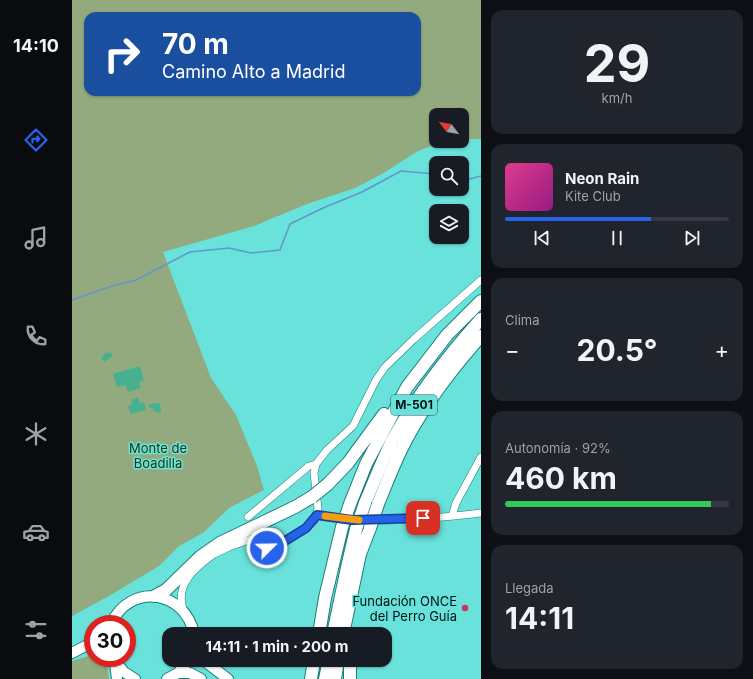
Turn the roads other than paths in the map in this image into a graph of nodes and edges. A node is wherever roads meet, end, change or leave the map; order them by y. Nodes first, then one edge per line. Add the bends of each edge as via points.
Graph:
1 (481, 280) edge
2 (481, 301) edge
3 (481, 319) edge
4 (481, 336) edge
5 (407, 387) junction
6 (481, 457) edge
7 (316, 464) junction
8 (481, 513) edge
9 (317, 515) junction
10 (452, 516) junction
11 (248, 517) dead end
12 (370, 528) junction
13 (302, 531) junction
14 (265, 534) junction
15 (278, 534) junction
16 (238, 544) junction
17 (280, 544) junction
18 (265, 546) junction
19 (216, 553) junction
20 (171, 585) junction
21 (155, 596) junction
22 (182, 609) junction
23 (116, 615) edge
24 (192, 627) edge
25 (320, 627) edge
26 (335, 627) edge
27 (344, 627) edge
28 (352, 627) edge
29 (84, 647) edge
30 (84, 651) edge
31 (72, 653) edge
32 (115, 667) edge
33 (120, 667) edge
34 (183, 667) edge
35 (212, 667) edge
36 (313, 667) edge
37 (328, 667) edge
38 (337, 667) edge
39 (350, 667) edge
40 (178, 673) junction
41 (117, 679) edge
42 (135, 679) edge
43 (168, 679) edge
44 (201, 679) edge
45 (228, 679) edge
46 (310, 679) edge
47 (325, 679) edge
48 (335, 679) edge
49 (350, 679) edge

1 - 7 street via 414,338 385,367 353,426
2 - 5 highway, M-501 via 447,335
3 - 26 highway, M-501, bridge via 451,353 409,414 384,458 356,529
4 - 12 highway, bridge via 419,419 400,452
5 - 20 highway, bridge via 396,396 348,463 328,484 295,508 220,543 200,557
5 - 25 highway, M-501, bridge via 366,464 350,504 342,527
6 - 10 street via 456,503
7 - 9 street via 314,473
7 - 11 street via 309,466
8 - 10 street
9 - 10 street via 352,520
9 - 13 street
12 - 27 highway via 360,554
12 - 28 highway
13 - 15 street
13 - 17 street
14 - 15 street via 271,531
14 - 16 street
14 - 18 street
15 - 17 street
16 - 18 street
16 - 19 street
17 - 18 street via 273,550
19 - 20 street via 201,561
19 - 22 street via 184,582 181,592
20 - 21 highway
21 - 22 street via 169,600
21 - 23 street via 142,597 126,604
22 - 24 street
29 - 31 street
30 - 31 street
32 - 41 street
33 - 42 street
34 - 40 street
35 - 45 street
36 - 46 highway
37 - 47 highway
38 - 48 highway
39 - 49 highway
40 - 43 street
40 - 44 street via 190,673

